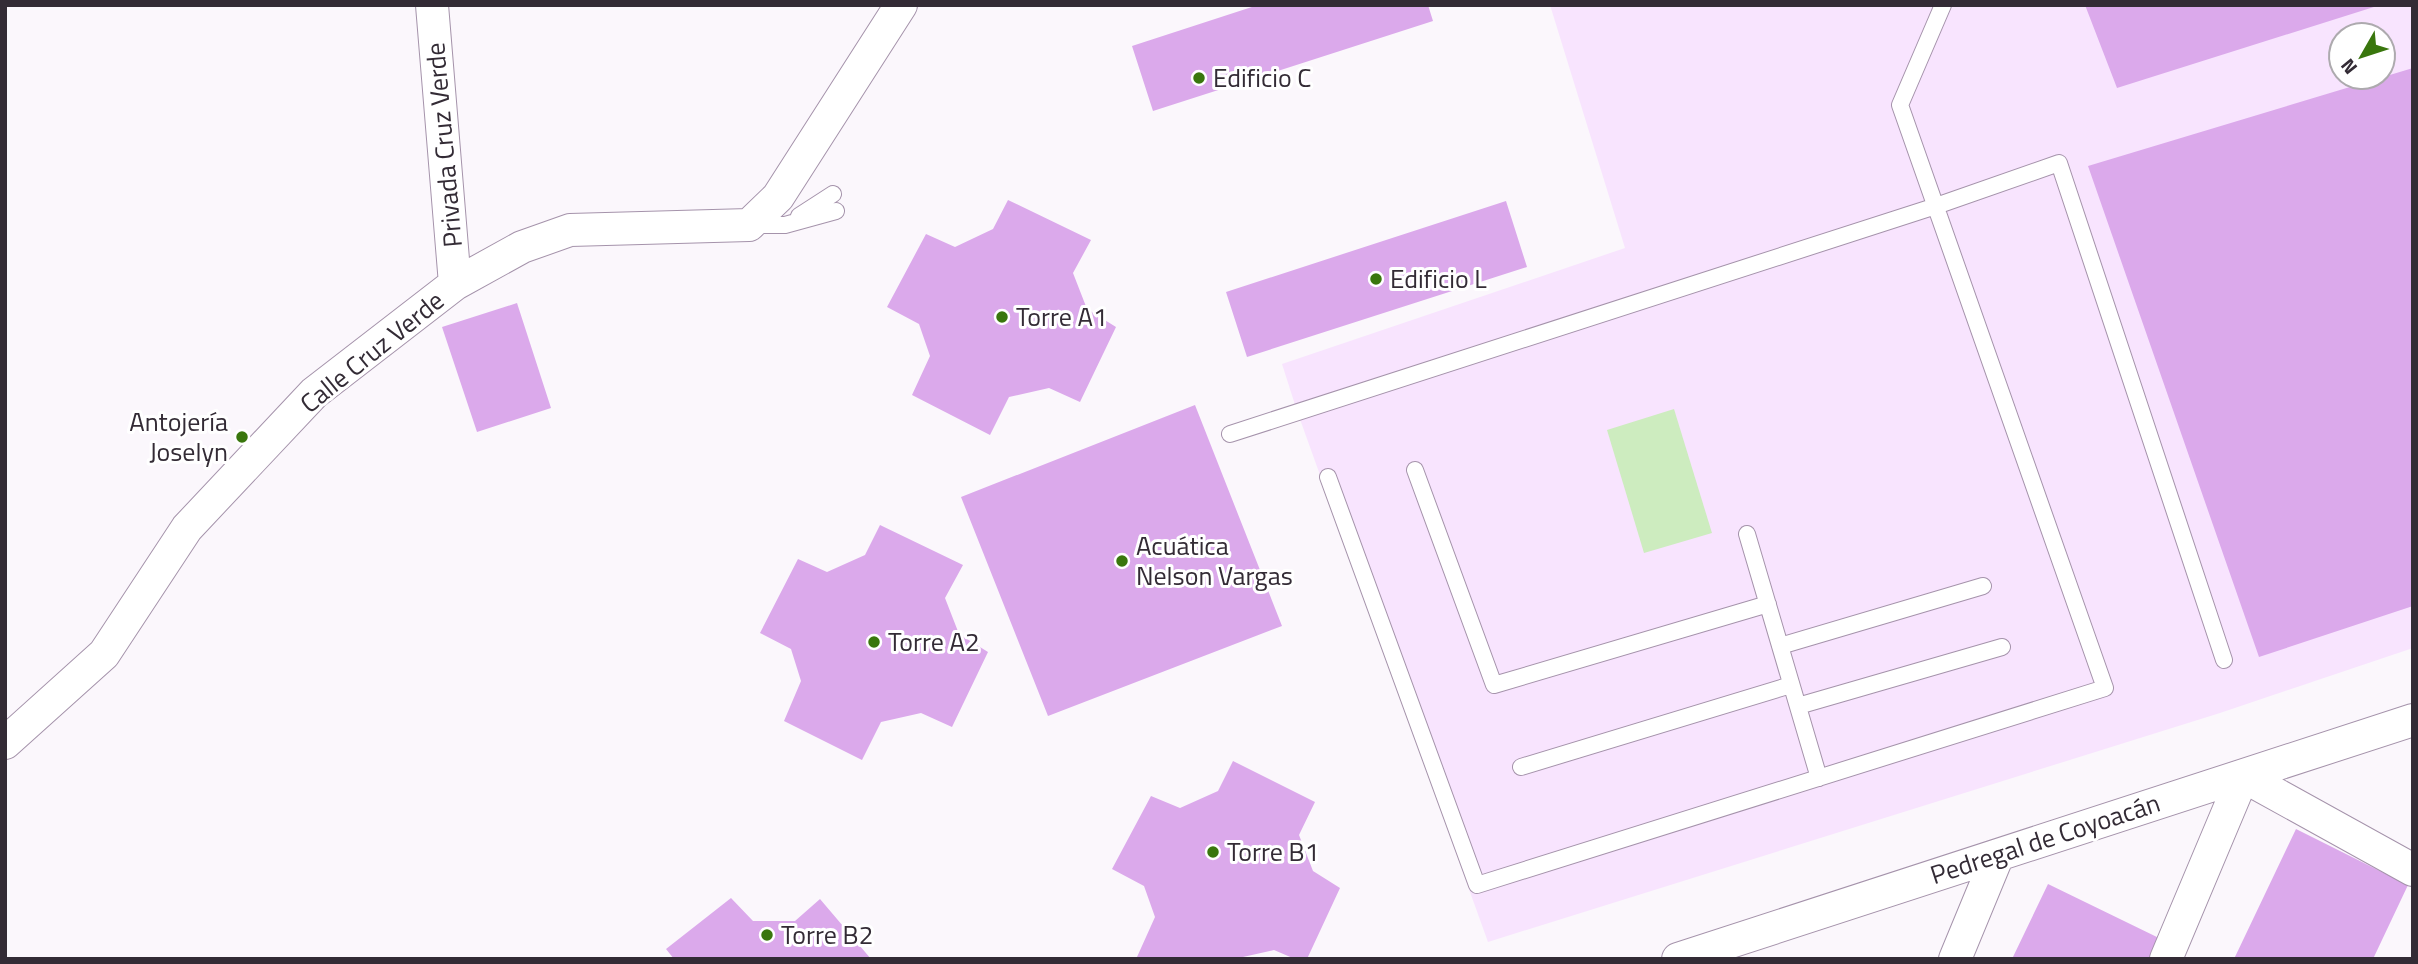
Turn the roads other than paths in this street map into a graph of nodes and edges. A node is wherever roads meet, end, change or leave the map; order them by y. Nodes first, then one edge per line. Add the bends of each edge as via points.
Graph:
1 (432, 5) edge
2 (901, 5) edge
3 (1943, 5) edge
4 (833, 194) dead end
5 (1936, 206) junction
6 (836, 211) dead end
7 (749, 225) junction
8 (785, 225) junction
9 (455, 284) junction
10 (1230, 433) dead end
11 (1415, 470) dead end
12 (1328, 477) dead end
13 (1747, 534) dead end
14 (1983, 586) dead end
15 (1768, 604) junction
16 (1780, 646) junction
17 (2003, 647) dead end
18 (2224, 660) dead end
19 (1791, 685) junction
20 (1798, 706) junction
21 (2413, 720) edge
22 (5, 743) edge
23 (1521, 767) dead end
24 (2243, 776) junction
25 (1819, 778) junction
26 (1998, 855) junction
27 (2413, 870) edge
28 (1723, 951) edge
29 (1678, 959) edge
30 (1955, 959) edge
31 (2166, 959) edge

1 - 9 street, Privada Cruz Verde
2 - 7 street via 778,197
3 - 5 lane via 1900,105
4 - 8 lane
5 - 10 lane
5 - 18 lane via 2059,163
5 - 25 lane via 2105,688
6 - 8 lane
7 - 8 lane
7 - 9 street, Calle Cruz Verde via 570,230 522,247
9 - 22 street, Calle Cruz Verde via 314,393 187,528 104,654
11 - 15 lane via 1494,685
12 - 25 lane via 1477,885
13 - 15 lane
14 - 16 lane
15 - 16 lane
16 - 19 lane
17 - 20 lane
19 - 20 lane
19 - 23 lane
20 - 25 lane
21 - 24 street, Pedregal de Coyoacán
24 - 26 street, Pedregal de Coyoacán
24 - 27 street
24 - 31 street
26 - 28 street, Pedregal de Coyoacán
26 - 30 street
28 - 29 street, Pedregal de Coyoacán

